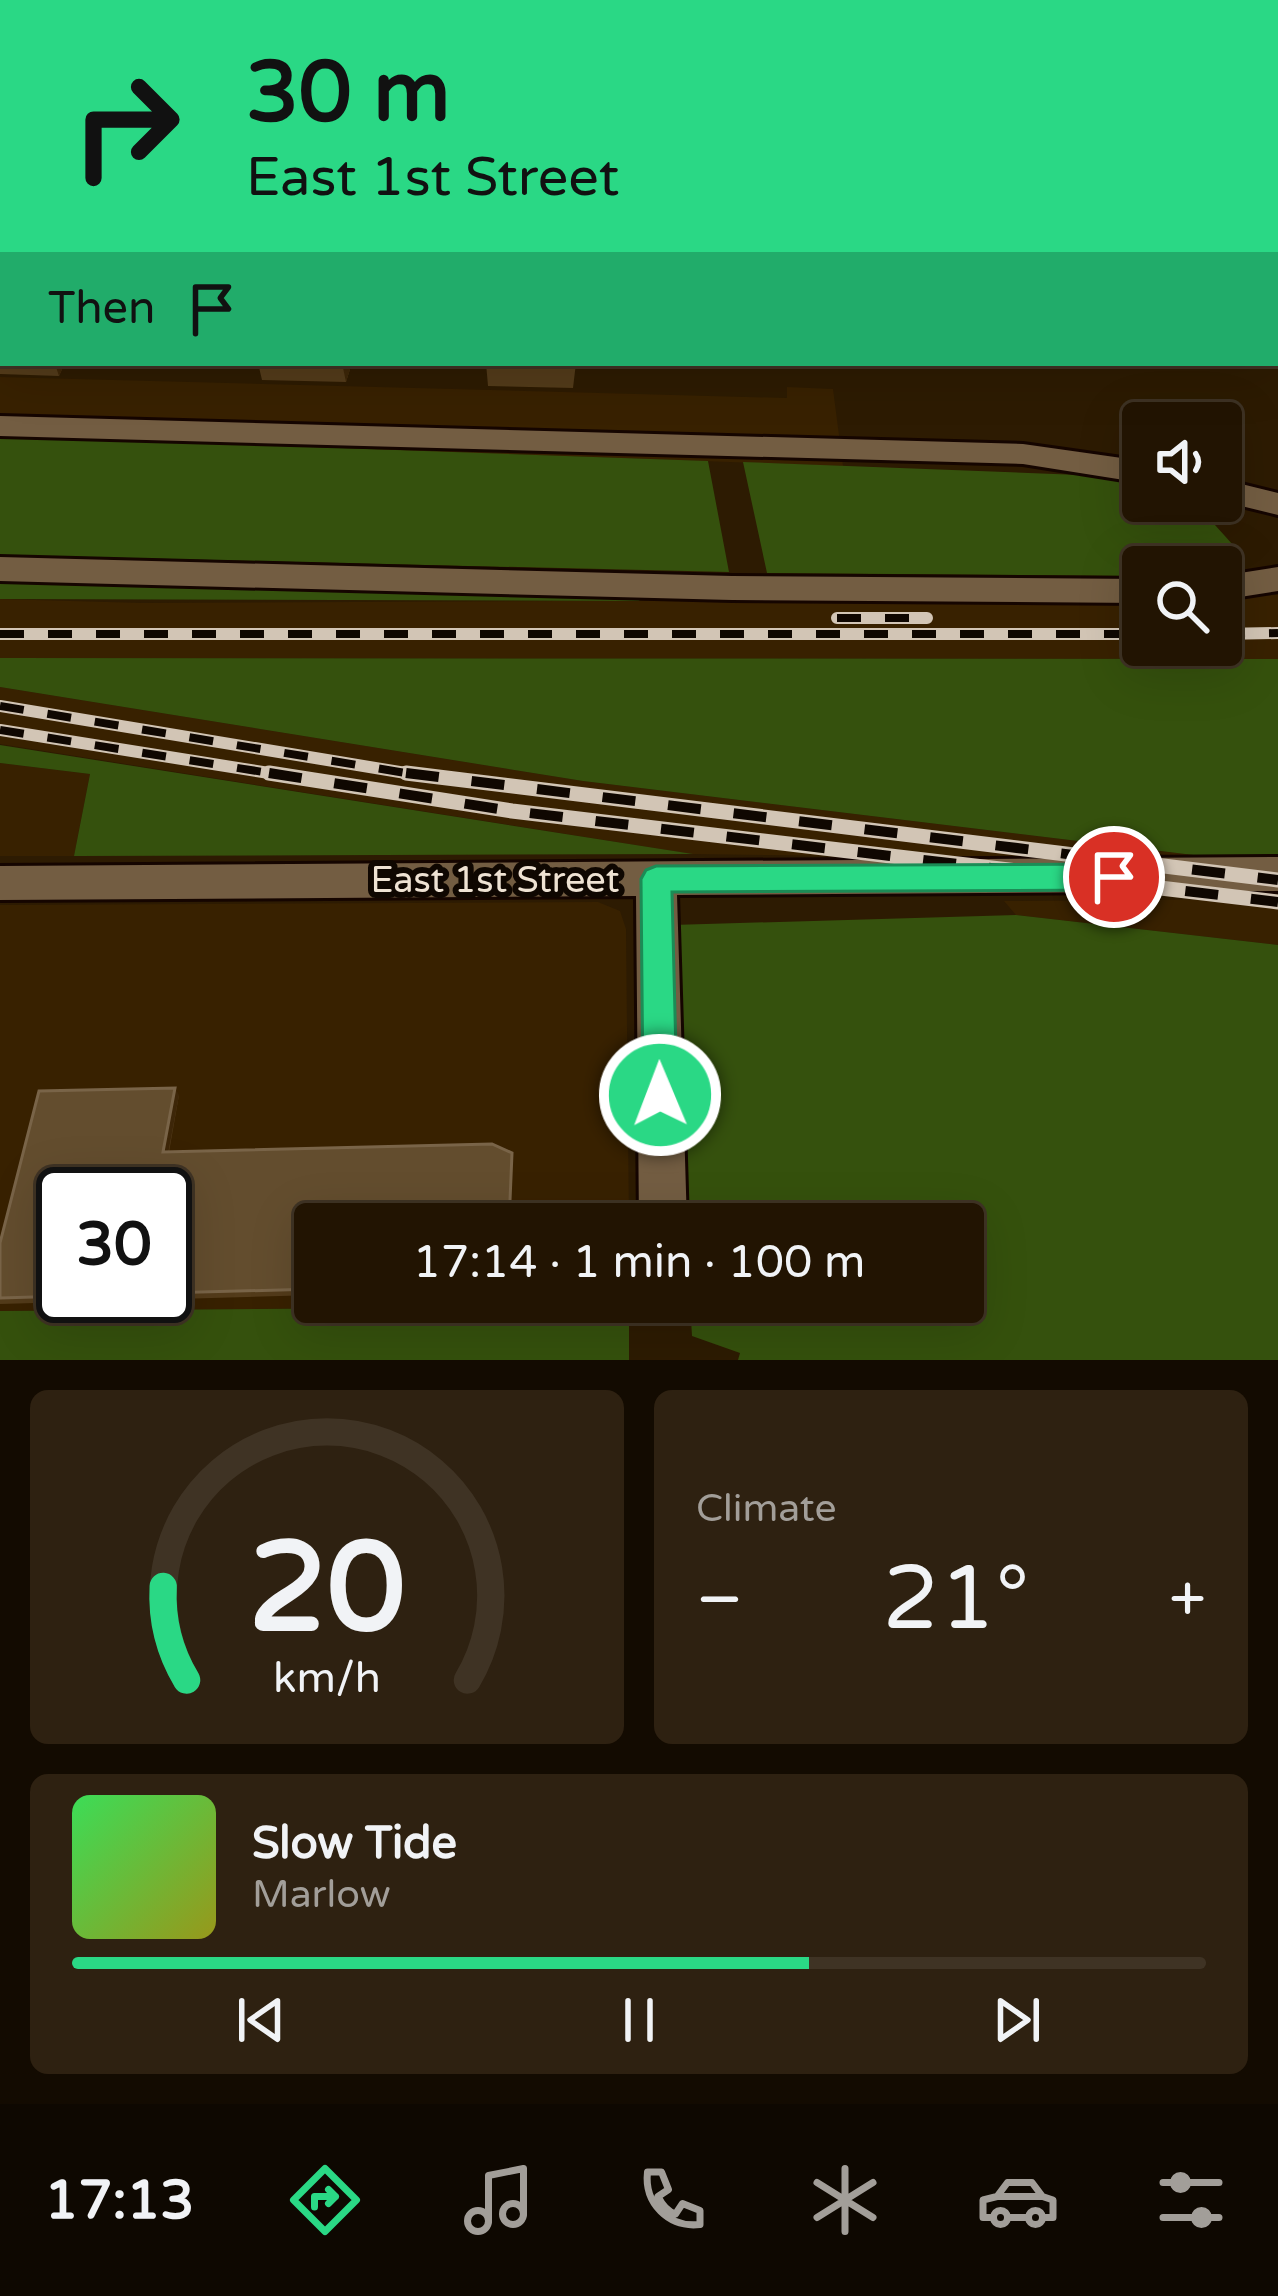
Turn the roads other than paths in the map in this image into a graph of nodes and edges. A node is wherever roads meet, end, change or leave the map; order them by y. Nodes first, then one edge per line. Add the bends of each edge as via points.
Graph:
1 (0, 426) edge
2 (1122, 469) edge
3 (1242, 495) edge
4 (1278, 504) edge
5 (0, 569) edge
6 (1278, 579) edge
7 (1242, 585) edge
8 (1122, 591) edge
9 (1278, 874) edge
10 (656, 879) junction
11 (0, 883) edge
12 (663, 1203) edge

1 - 2 street via 986,453
3 - 4 street
5 - 8 street
6 - 7 street
9 - 10 street, East 1st Street
10 - 11 street, East 1st Street
10 - 12 street

